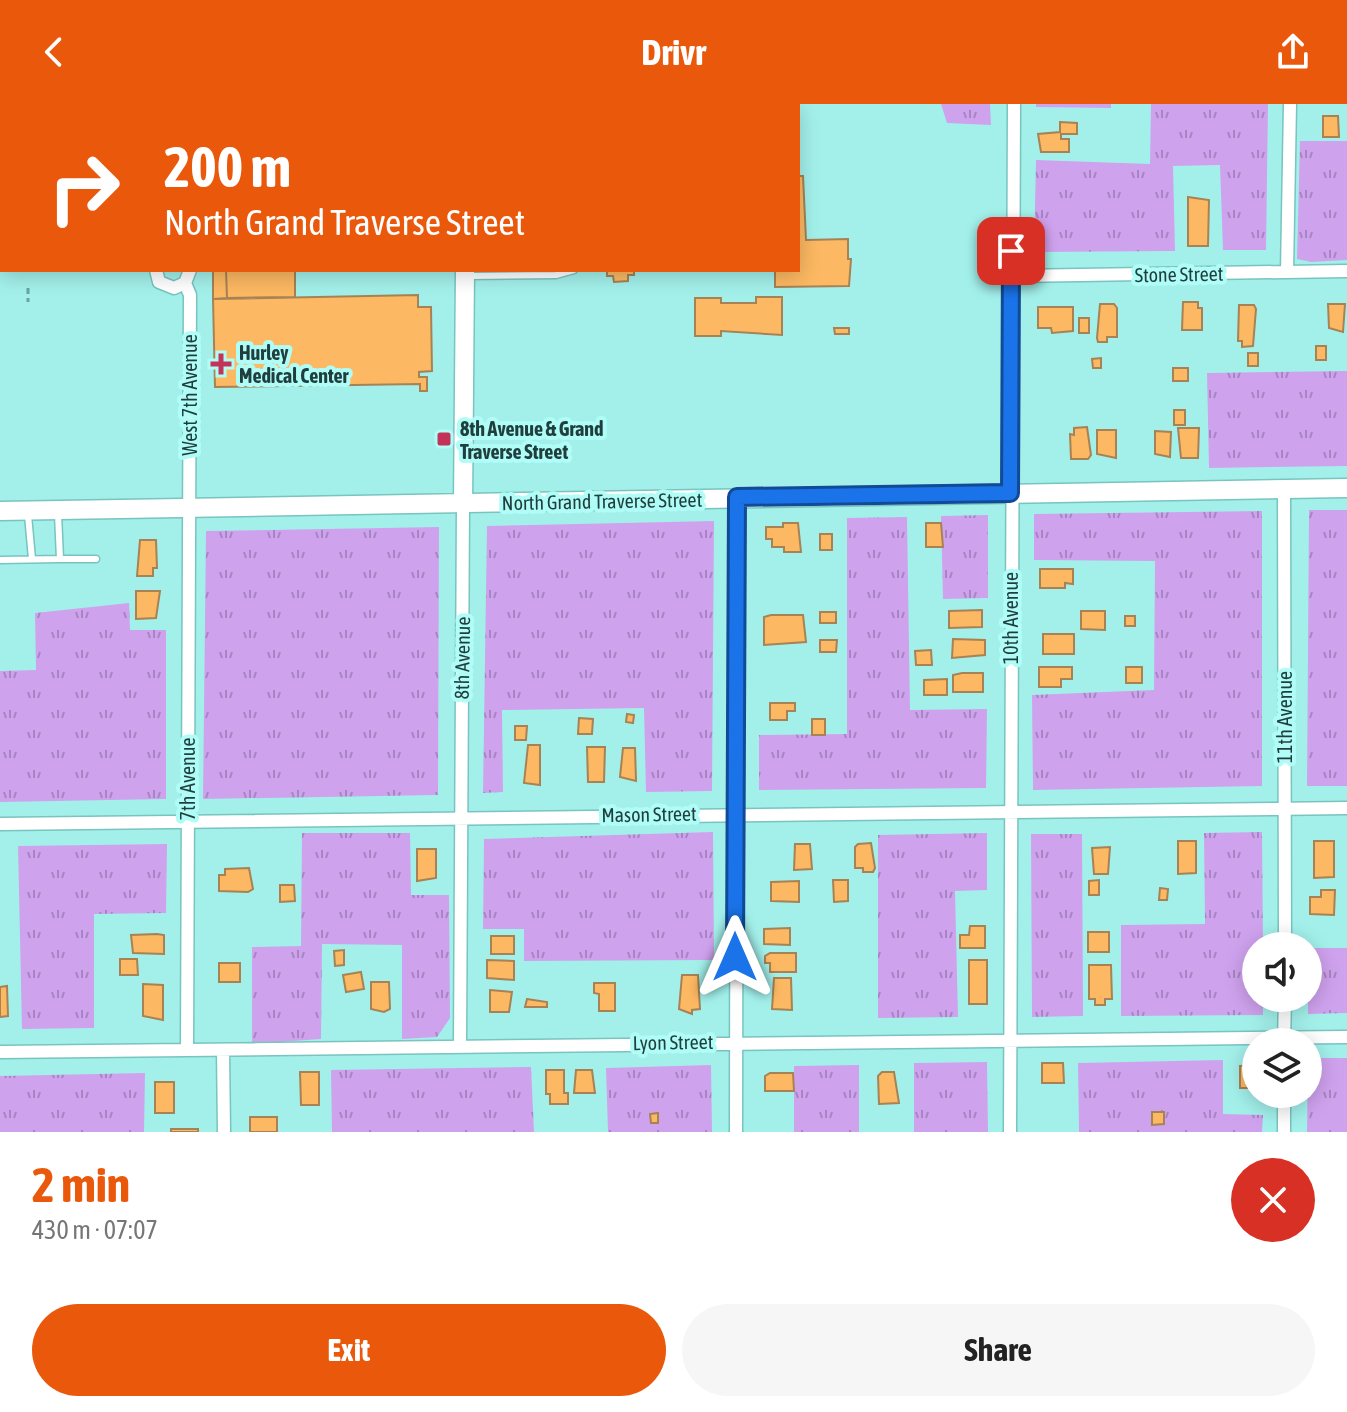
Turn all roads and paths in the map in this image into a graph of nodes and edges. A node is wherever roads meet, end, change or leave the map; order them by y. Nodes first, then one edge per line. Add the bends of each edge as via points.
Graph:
1 (1014, 104) edge
2 (1290, 104) edge
3 (1347, 271) edge
4 (156, 272) edge
5 (189, 272) edge
6 (567, 272) edge
7 (1287, 272) junction
8 (465, 273) edge
9 (1011, 276) junction
10 (185, 283) junction
11 (28, 288) dead end
12 (28, 302) dead end
13 (1347, 488) edge
14 (1284, 489) junction
15 (1010, 493) junction
16 (737, 497) junction
17 (463, 504) junction
18 (189, 508) junction
19 (58, 510) junction
20 (0, 511) edge
21 (28, 511) junction
22 (32, 559) junction
23 (60, 559) junction
24 (96, 559) dead end
25 (0, 560) edge
26 (1347, 808) edge
27 (1284, 809) junction
28 (1010, 811) junction
29 (735, 813) junction
30 (461, 817) junction
31 (187, 821) junction
32 (0, 824) edge
33 (1285, 932) edge
34 (1347, 1037) edge
35 (1322, 1038) edge
36 (1010, 1039) junction
37 (1242, 1040) edge
38 (735, 1041) junction
39 (460, 1045) junction
40 (187, 1050) junction
41 (223, 1050) junction
42 (0, 1052) edge
43 (1284, 1108) edge
44 (224, 1132) edge
45 (736, 1132) edge
46 (1010, 1132) edge
47 (1284, 1132) edge

1 - 9 street, 10th Avenue
2 - 7 street
3 - 7 street, Stone Street
4 - 10 street via 167,287
5 - 10 street, West 7th Avenue
6 - 8 lane
7 - 9 street, Stone Street
8 - 17 street, 8th Avenue
9 - 15 street, 10th Avenue
10 - 18 street, West 7th Avenue via 190,293
11 - 12 path
13 - 14 street, North Grand Traverse Street
14 - 15 street, North Grand Traverse Street
14 - 27 street, 11th Avenue
15 - 16 street, North Grand Traverse Street
15 - 28 street, 10th Avenue
16 - 17 street, North Grand Traverse Street
16 - 29 street
17 - 18 street, North Grand Traverse Street
17 - 30 street, 8th Avenue
18 - 19 street, North Grand Traverse Street
18 - 31 street, 7th Avenue
19 - 21 street, North Grand Traverse Street
19 - 23 lane
20 - 21 street, North Grand Traverse Street
21 - 22 lane
22 - 23 lane
22 - 25 lane
23 - 24 lane
26 - 27 street, Mason Street
27 - 28 street, Mason Street
27 - 33 street, 11th Avenue
28 - 29 street, Mason Street
28 - 36 street, 10th Avenue
29 - 30 street, Mason Street
29 - 38 street
30 - 31 street, Mason Street
30 - 39 street, 8th Avenue
31 - 32 street, Mason Street
31 - 40 street, 7th Avenue
34 - 35 street, Lyon Street
36 - 37 street, Lyon Street
36 - 38 street, Lyon Street
36 - 46 street, 10th Avenue
38 - 39 street, Lyon Street
38 - 45 street
39 - 41 street, Lyon Street
40 - 41 street, Lyon Street
40 - 42 street, Lyon Street
41 - 44 street
43 - 47 street

